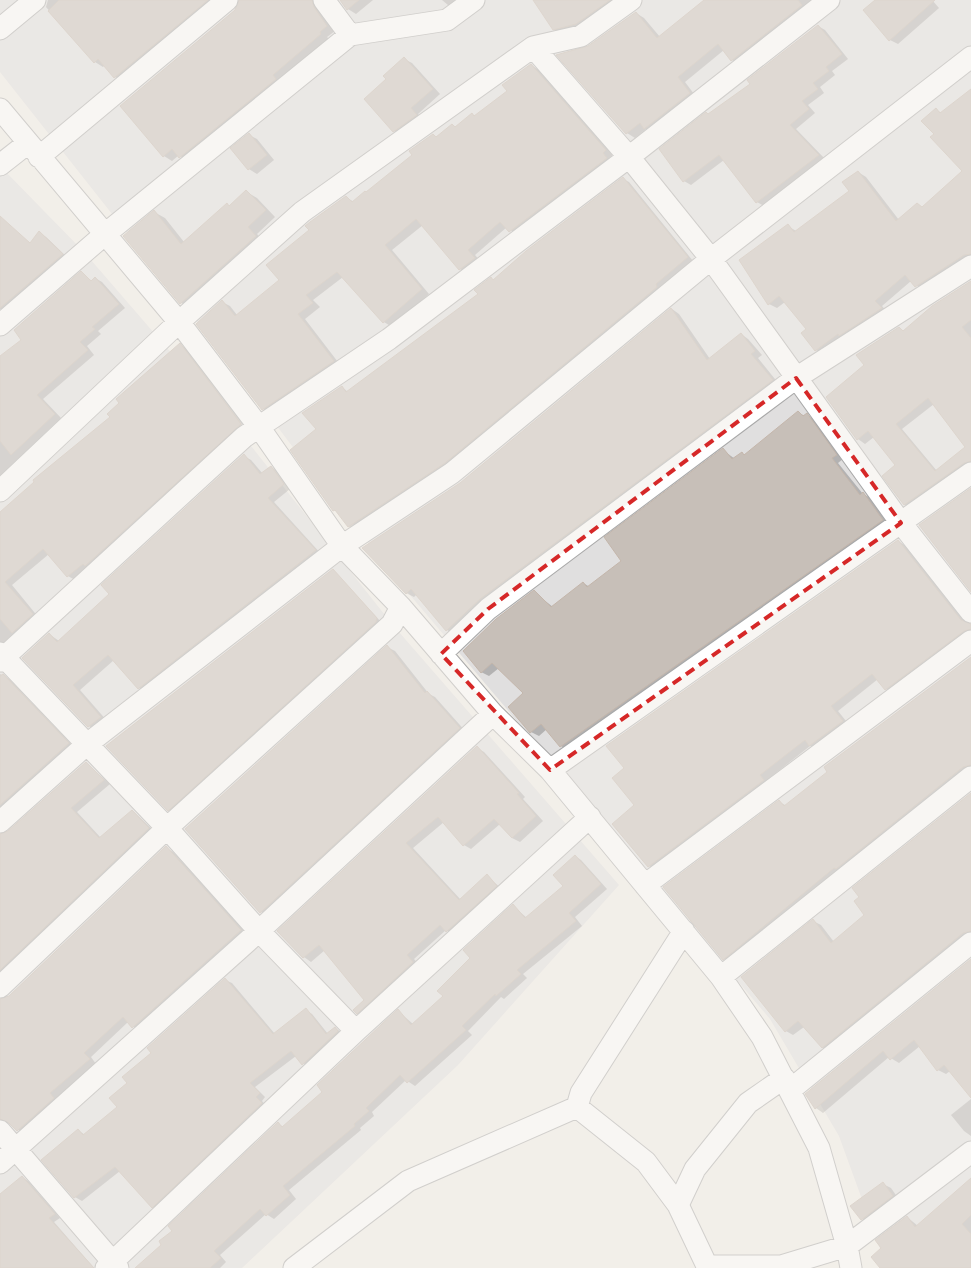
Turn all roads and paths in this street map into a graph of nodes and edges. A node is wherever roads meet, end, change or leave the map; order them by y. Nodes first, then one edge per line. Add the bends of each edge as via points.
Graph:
1 (35, 0) edge
2 (227, 0) edge
3 (324, 0) edge
4 (474, 0) edge
5 (631, 0) edge
6 (829, 0) edge
7 (0, 29) edge
8 (350, 35) junction
9 (533, 47) junction
10 (971, 57) edge
11 (0, 109) edge
12 (33, 150) junction
13 (629, 157) junction
14 (0, 165) edge
15 (104, 235) junction
16 (711, 259) junction
17 (971, 266) edge
18 (179, 322) junction
19 (0, 325) edge
20 (796, 378) junction
21 (259, 427) junction
22 (971, 473) edge
23 (0, 491) edge
24 (901, 523) junction
25 (342, 546) junction
26 (401, 607) junction
27 (971, 612) edge
28 (971, 640) edge
29 (441, 654) junction
30 (1, 657) edge
31 (493, 714) junction
32 (86, 745) junction
33 (550, 770) junction
34 (971, 777) edge
35 (590, 817) junction
36 (0, 822) edge
37 (167, 828) junction
38 (645, 886) junction
39 (259, 931) junction
40 (684, 932) junction
41 (971, 943) edge
42 (721, 977) junction
43 (0, 987) edge
44 (356, 1031) junction
45 (787, 1084) junction
46 (577, 1108) junction
47 (0, 1131) edge
48 (971, 1152) edge
49 (8, 1156) edge
50 (678, 1205) junction
51 (847, 1246) junction
52 (112, 1266) edge
53 (708, 1267) edge
54 (780, 1267) edge
55 (294, 1268) edge
56 (851, 1268) edge

1 - 7 street
2 - 12 street
3 - 8 street
4 - 8 street via 447,20
5 - 9 street via 581,36
6 - 13 street
8 - 15 street
9 - 13 street
9 - 18 street via 302,212
10 - 16 street
11 - 12 street
12 - 14 street
12 - 15 street
13 - 16 street
13 - 21 street via 389,339
15 - 18 street
15 - 19 street
16 - 20 street
16 - 25 street via 452,473
17 - 20 street
18 - 21 street
18 - 23 street
20 - 24 street
20 - 29 street via 488,609
21 - 25 street
21 - 30 street
22 - 24 street
24 - 27 street
24 - 33 street
25 - 26 street
25 - 32 street
26 - 29 street
26 - 37 street via 392,624
28 - 38 street
29 - 31 street
30 - 32 street
31 - 33 street
31 - 39 street
32 - 36 street
32 - 37 street
33 - 35 street
34 - 42 street
35 - 38 street
35 - 44 street
37 - 39 street
37 - 43 street
38 - 40 street
39 - 44 street
39 - 49 street
40 - 42 street
40 - 46 street via 581,1093
41 - 45 street
42 - 45 street via 762,1036
44 - 52 street
45 - 50 street via 748,1103 694,1169
45 - 51 street via 819,1148
46 - 50 street via 646,1162
46 - 55 street via 408,1181
47 - 49 street
48 - 51 street
49 - 52 street
50 - 53 street
51 - 54 street
51 - 56 street
53 - 54 street

